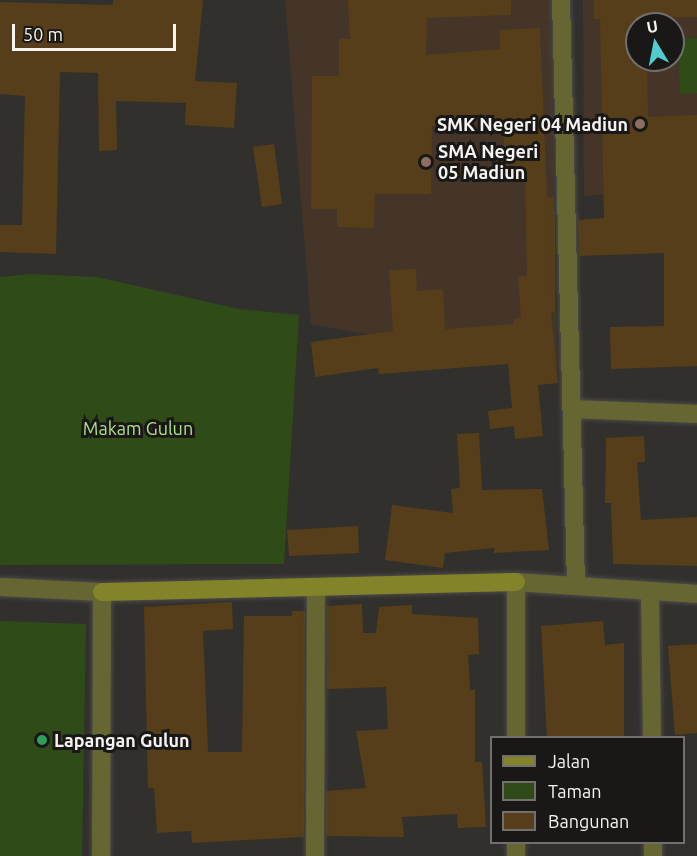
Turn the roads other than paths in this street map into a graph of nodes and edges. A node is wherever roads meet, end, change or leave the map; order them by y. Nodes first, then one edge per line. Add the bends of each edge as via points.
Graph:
1 (561, 0) edge
2 (573, 409) junction
3 (697, 414) edge
4 (516, 582) junction
5 (576, 584) junction
6 (0, 587) edge
7 (316, 587) junction
8 (102, 592) junction
9 (650, 593) junction
10 (697, 594) edge
11 (516, 736) edge
12 (652, 736) edge
13 (101, 856) edge
14 (315, 856) edge

1 - 2 street
2 - 3 street
2 - 5 street
4 - 5 street
4 - 7 street
4 - 11 street
5 - 9 street
6 - 8 street
7 - 8 street
7 - 14 street
8 - 13 street
9 - 10 street
9 - 12 street

